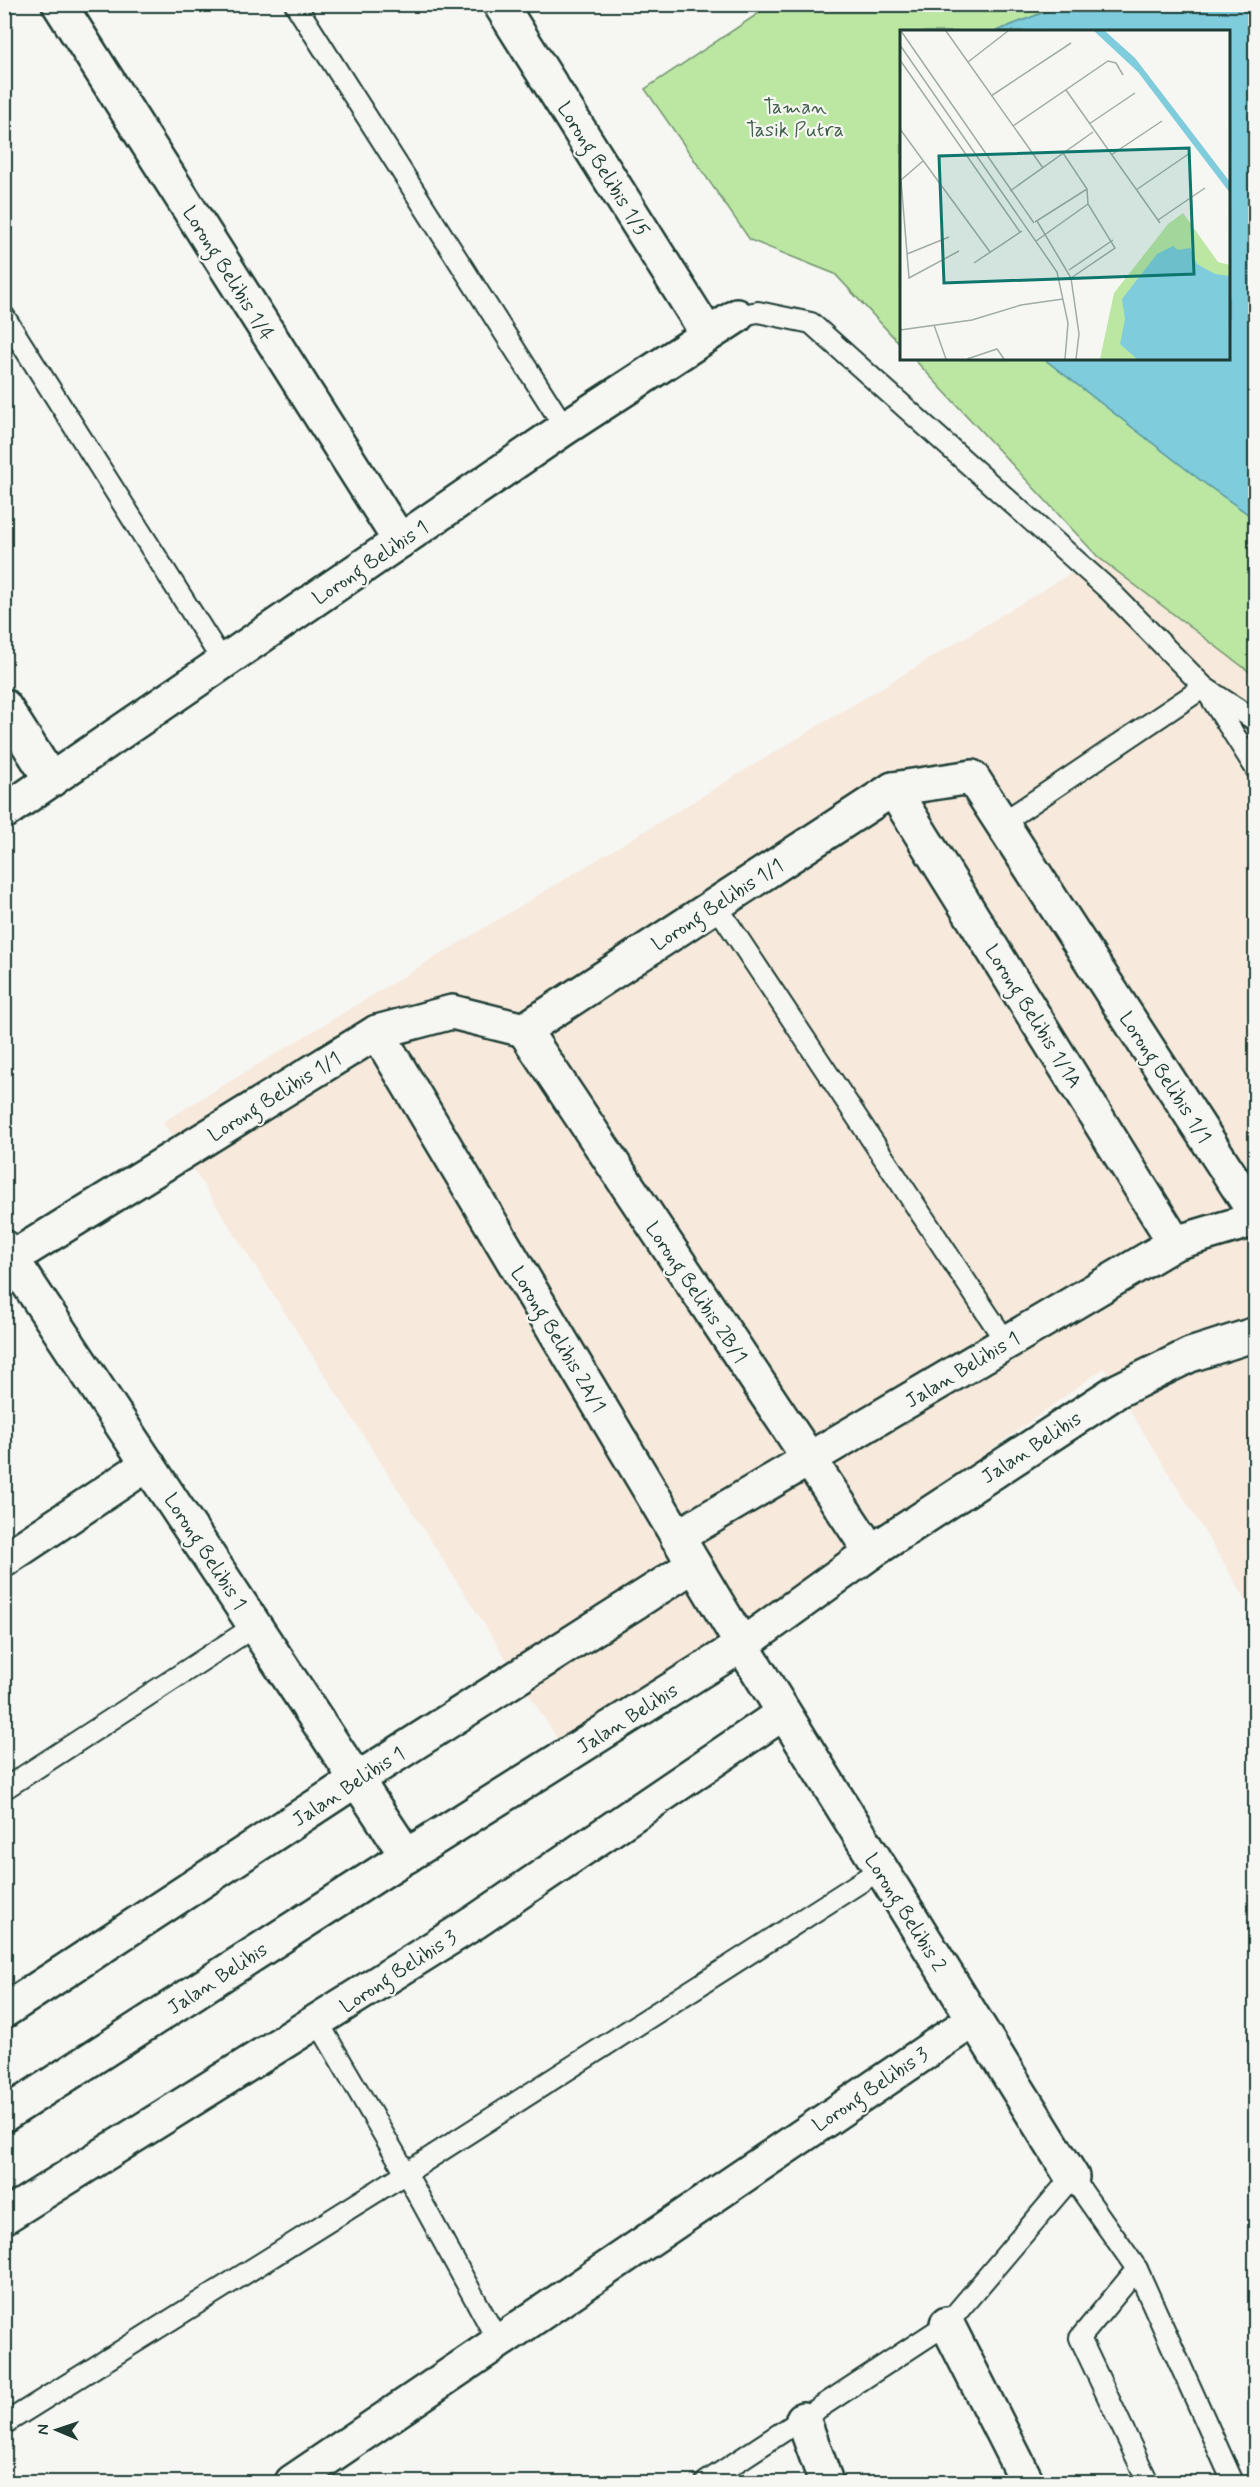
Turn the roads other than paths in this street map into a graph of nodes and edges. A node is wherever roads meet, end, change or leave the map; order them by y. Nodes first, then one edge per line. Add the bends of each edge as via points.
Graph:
1 (59, 4) edge
2 (295, 4) edge
3 (500, 4) edge
4 (4, 316) edge
5 (737, 316) joint
6 (707, 333) junction
7 (565, 428) junction
8 (400, 541) junction
9 (223, 662) junction
10 (1204, 687) junction
11 (4, 706) edge
12 (1256, 722) edge
13 (1256, 769) edge
14 (51, 780) junction
15 (893, 789) junction
16 (4, 812) edge
17 (1002, 823) junction
18 (716, 905) junction
19 (524, 1030) junction
20 (377, 1032) junction
21 (1256, 1217) edge
22 (1175, 1243) junction
23 (8, 1252) edge
24 (1256, 1334) edge
25 (1006, 1342) junction
26 (808, 1459) junction
27 (148, 1464) junction
28 (677, 1537) junction
29 (871, 1552) junction
30 (4, 1560) edge
31 (694, 1565) junction
32 (255, 1626) junction
33 (742, 1646) junction
34 (783, 1713) junction
35 (356, 1780) junction
36 (4, 1789) edge
37 (407, 1856) junction
38 (880, 1869) junction
39 (4, 2011) edge
40 (973, 2020) junction
41 (318, 2022) junction
42 (4, 2115) edge
43 (406, 2173) junction
44 (1072, 2177) junction
45 (4, 2217) edge
46 (1137, 2269) junction
47 (947, 2324) junction
48 (498, 2341) junction
49 (802, 2419) junction
50 (4, 2424) edge
51 (292, 2482) edge
52 (706, 2482) edge
53 (826, 2482) edge
54 (1027, 2482) edge
55 (1148, 2482) edge
56 (1233, 2482) edge

1 - 8 street, Lorong Belibis 1/4
2 - 7 lane
3 - 6 street, Lorong Belibis 1/5
4 - 9 lane
5 - 6 street, Lorong Belibis 1
5 - 10 lane via 758,312 811,322 1110,591
6 - 7 street, Lorong Belibis 1
7 - 8 street, Lorong Belibis 1
8 - 9 street, Lorong Belibis 1
9 - 14 street, Lorong Belibis 1
10 - 12 lane
10 - 13 lane
10 - 17 lane
11 - 14 street
14 - 16 street, Lorong Belibis 1
15 - 17 street, Lorong Belibis 1/1 via 972,777
15 - 18 street, Lorong Belibis 1/1
15 - 22 street, Lorong Belibis 1/1A
17 - 21 street, Lorong Belibis 1/1
18 - 19 street, Lorong Belibis 1/1
18 - 25 lane
19 - 20 street, Lorong Belibis 1/1 via 452,1012
19 - 26 street, Lorong Belibis 2B/1
20 - 23 street, Lorong Belibis 1/1
20 - 28 street, Lorong Belibis 2A/1
21 - 22 street, Jalan Belibis 1
22 - 25 street, Jalan Belibis 1
23 - 27 street, Lorong Belibis 1
24 - 29 street, Jalan Belibis via 1190,1355 1116,1391
25 - 26 street, Jalan Belibis 1
26 - 28 street, Jalan Belibis 1
26 - 29 street, Lorong Belibis 2B/1
27 - 30 street
27 - 32 street, Lorong Belibis 1
28 - 31 street, Lorong Belibis 2A/1
29 - 33 street, Jalan Belibis
31 - 33 street, Lorong Belibis 2A/1
31 - 35 street, Jalan Belibis 1
32 - 35 street, Lorong Belibis 1
32 - 36 lane
33 - 34 street, Lorong Belibis 2
33 - 37 street, Jalan Belibis
34 - 38 street, Lorong Belibis 2
34 - 41 street, Lorong Belibis 3 via 475,1922
35 - 37 street, Lorong Belibis 1
35 - 39 street, Jalan Belibis 1
37 - 42 street, Jalan Belibis
38 - 40 street, Lorong Belibis 2
38 - 43 lane
40 - 44 street, Lorong Belibis 2
40 - 48 street, Lorong Belibis 3
41 - 43 lane
41 - 45 street, Lorong Belibis 3
43 - 48 lane
43 - 50 lane
44 - 46 lane
44 - 47 lane
46 - 55 lane via 1080,2338
46 - 56 lane
47 - 49 lane
47 - 54 street
48 - 51 street, Lorong Belibis 3
49 - 52 lane
49 - 53 street

